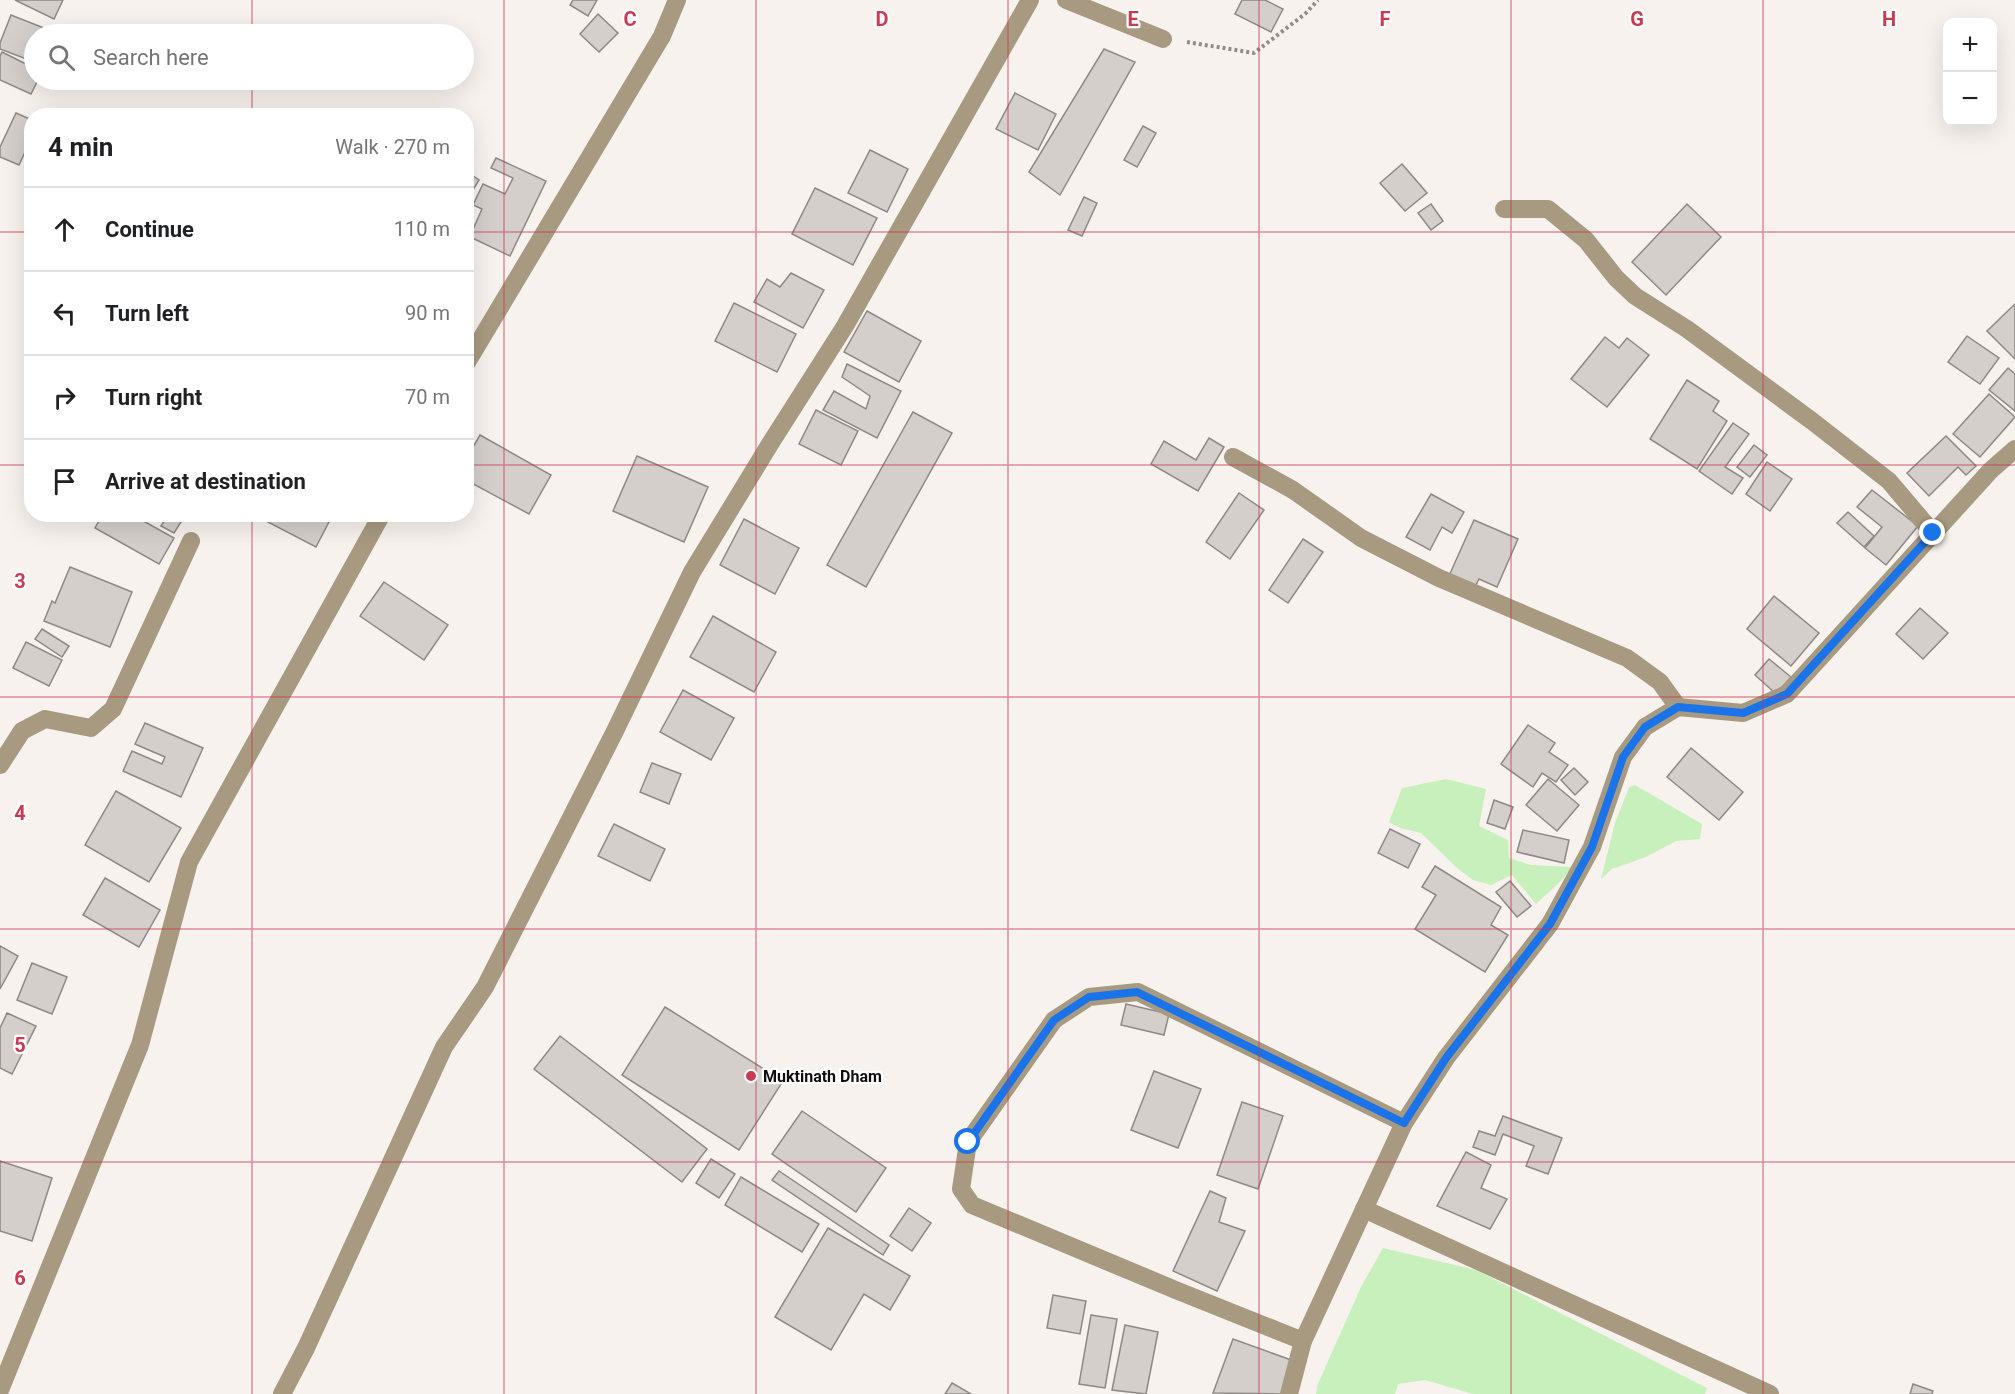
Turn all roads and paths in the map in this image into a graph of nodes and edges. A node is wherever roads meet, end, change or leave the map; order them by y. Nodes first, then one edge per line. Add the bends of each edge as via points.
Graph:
1 (677, 0) edge
2 (1030, 0) edge
3 (1066, 0) edge
4 (1318, 0) edge
5 (1163, 39) joint
6 (1503, 209) dead end
7 (474, 351) edge
8 (2015, 449) edge
9 (1233, 457) dead end
10 (378, 522) edge
11 (1933, 533) junction
12 (191, 541) dead end
13 (1678, 707) junction
14 (0, 765) edge
15 (1404, 1123) junction
16 (1364, 1209) junction
17 (1303, 1341) junction
18 (0, 1390) edge
19 (282, 1394) edge
20 (1289, 1394) edge
21 (1770, 1394) edge

1 - 7 street via 663,36
2 - 19 street via 846,326 692,572 485,987 444,1047
3 - 5 street
4 - 5 path via 1254,53
6 - 11 street via 1548,209 1586,240 1635,296 1696,336 1889,481
8 - 11 street
9 - 13 street via 1293,490 1361,538 1429,573 1627,658 1660,682
10 - 18 street via 189,862 140,1045
11 - 13 street via 1787,694 1743,713
12 - 14 street via 113,709 91,728 45,719 22,731
13 - 15 street via 1645,727 1623,757 1592,847 1550,924 1446,1058
15 - 16 street
15 - 17 street via 1137,992 1089,997 1054,1020 968,1142 961,1189 972,1205
16 - 17 street
16 - 21 street
17 - 20 street

